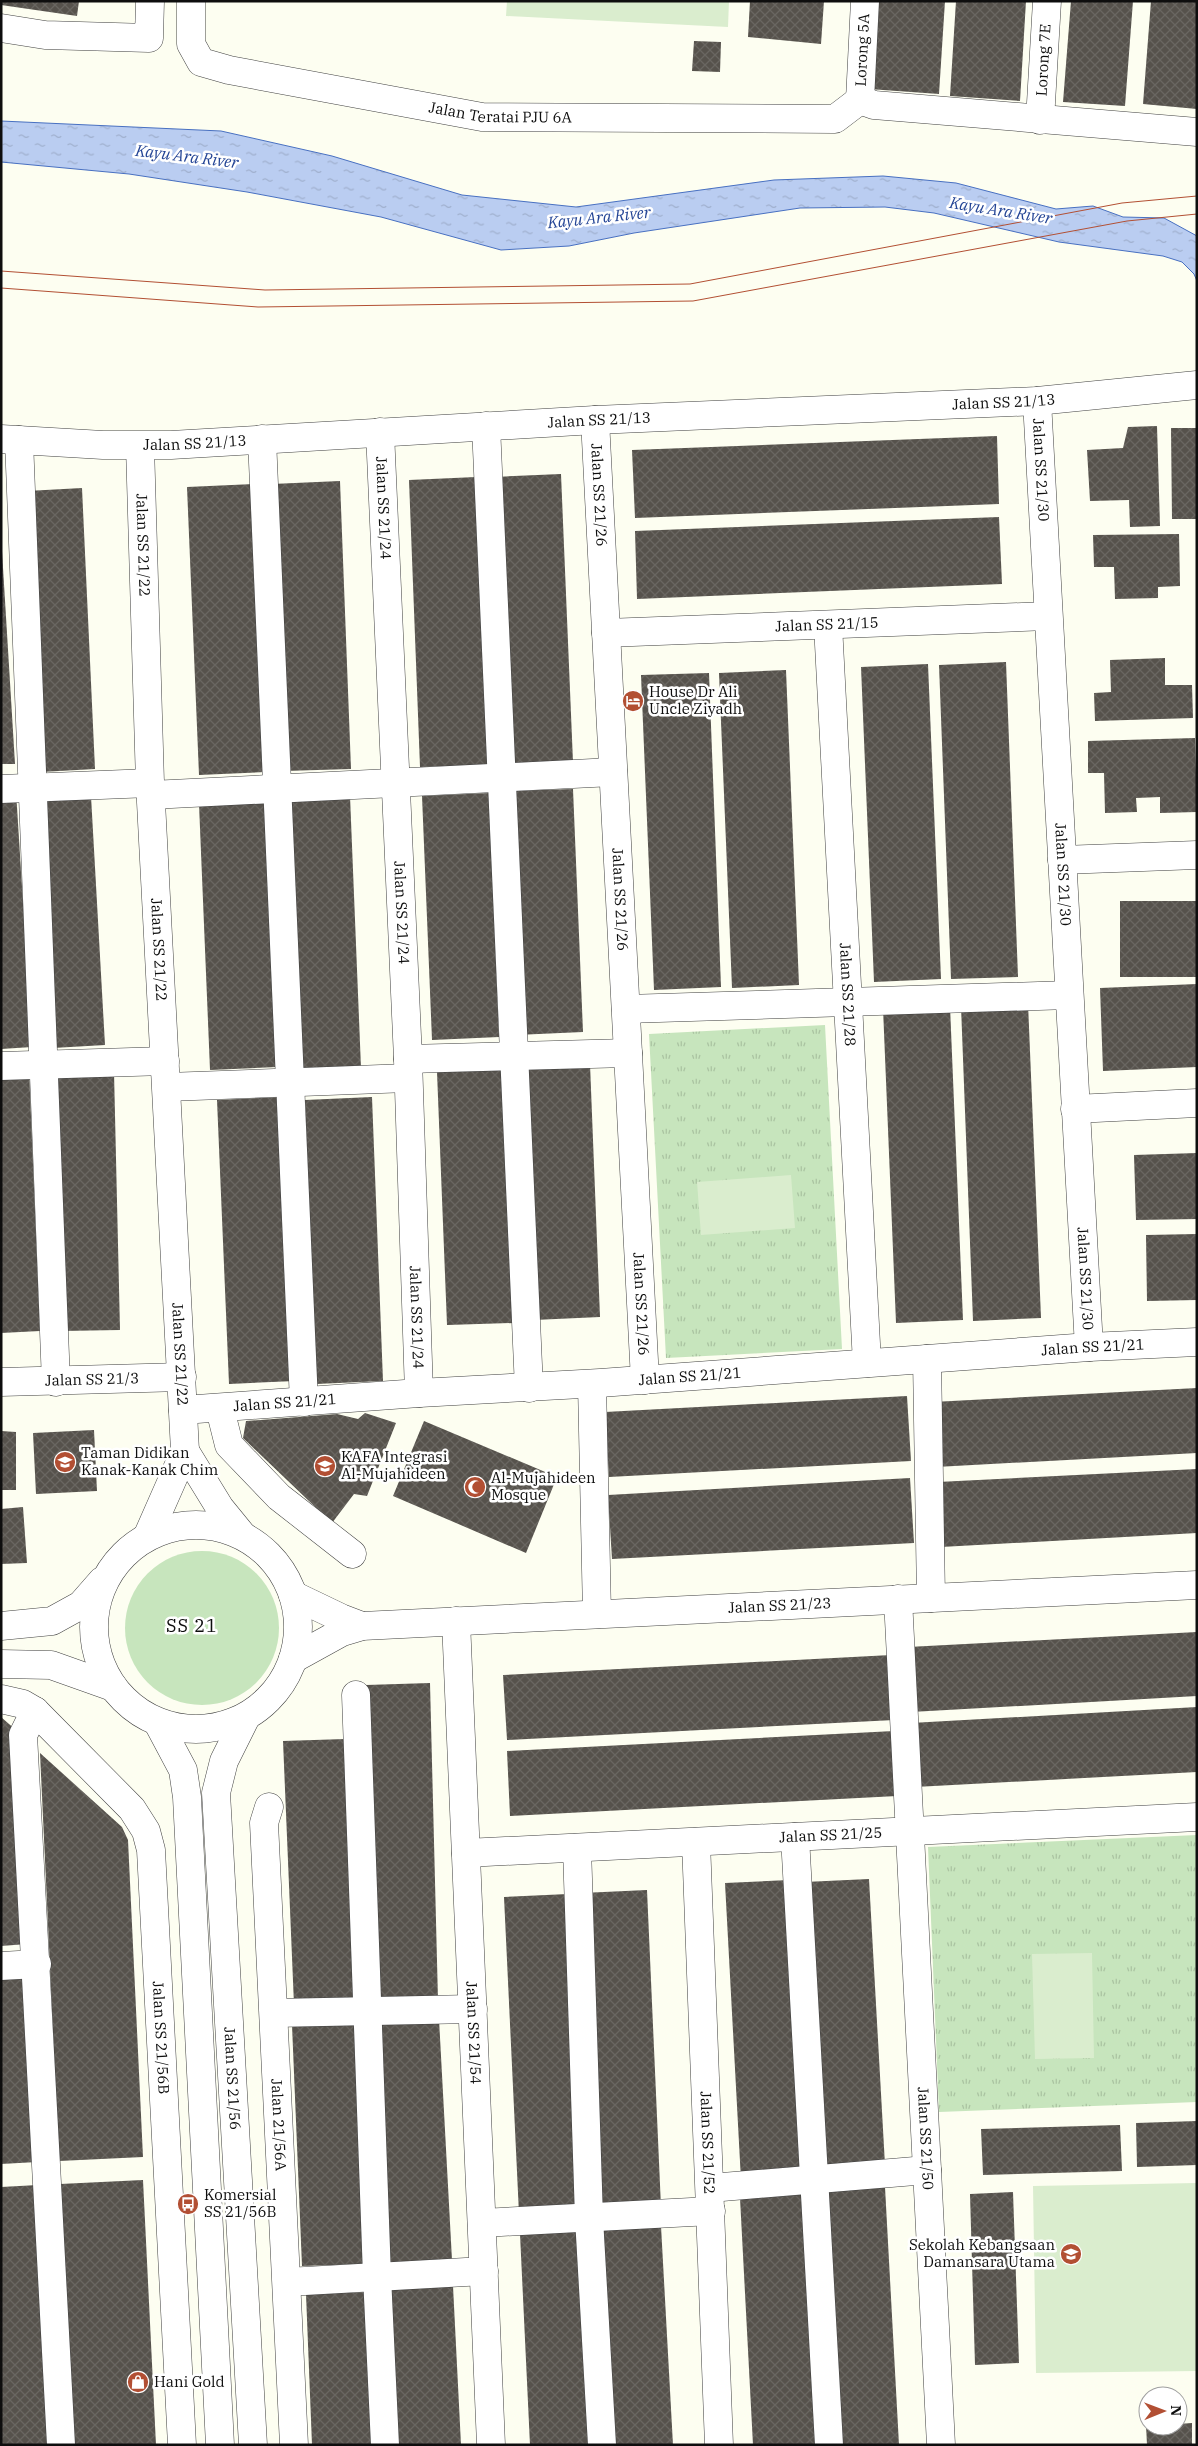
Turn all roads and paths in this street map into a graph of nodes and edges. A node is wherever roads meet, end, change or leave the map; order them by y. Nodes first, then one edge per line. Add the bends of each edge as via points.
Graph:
1 (150, 1) edge
2 (191, 1) edge
3 (865, 1) edge
4 (1047, 1) edge
5 (1, 28) edge
6 (860, 100) junction
7 (1040, 120) junction
8 (1197, 132) edge
9 (1197, 385) edge
10 (1037, 401) junction
11 (595, 420) junction
12 (486, 426) junction
13 (380, 432) junction
14 (262, 439) junction
15 (10, 440) edge
16 (140, 446) junction
17 (1047, 616) junction
18 (828, 625) junction
19 (606, 634) junction
20 (613, 772) junction
21 (502, 778) junction
22 (396, 783) junction
23 (32, 788) junction
24 (1, 789) edge
25 (150, 789) junction
26 (277, 789) junction
27 (1197, 855) edge
28 (1062, 860) junction
29 (1069, 995) junction
30 (848, 1002) junction
31 (626, 1009) junction
32 (628, 1052) junction
33 (514, 1057) junction
34 (43, 1065) junction
35 (1, 1066) edge
36 (408, 1069) junction
37 (166, 1074) junction
38 (290, 1082) junction
39 (1197, 1103) edge
40 (1075, 1109) junction
41 (1197, 1342) edge
42 (1089, 1347) junction
43 (926, 1359) junction
44 (867, 1363) junction
45 (182, 1377) junction
46 (645, 1380) junction
47 (1, 1382) edge
48 (56, 1382) junction
49 (592, 1384) junction
50 (530, 1388) junction
51 (419, 1393) junction
52 (304, 1402) junction
53 (220, 1409) junction
54 (183, 1410) junction
55 (185, 1451) junction
56 (242, 1535) junction
57 (148, 1536) junction
58 (352, 1554) dead end
59 (106, 1576) junction
60 (1197, 1585) edge
61 (294, 1595) junction
62 (932, 1598) junction
63 (898, 1599) junction
64 (598, 1614) junction
65 (456, 1621) junction
66 (1, 1626) edge
67 (362, 1626) junction
68 (293, 1659) junction
69 (1, 1664) edge
70 (113, 1688) junction
71 (356, 1695) dead end
72 (1, 1699) edge
73 (35, 1711) junction
74 (246, 1717) junction
75 (158, 1723) junction
76 (269, 1807) dead end
77 (1197, 1817) edge
78 (910, 1831) junction
79 (795, 1837) junction
80 (696, 1842) junction
81 (577, 1848) junction
82 (466, 1853) junction
83 (37, 1964) junction
84 (1, 1966) edge
85 (473, 2009) junction
86 (368, 2011) junction
87 (274, 2013) junction
88 (927, 2170) junction
89 (813, 2180) junction
90 (710, 2200) junction
91 (589, 2218) junction
92 (482, 2223) junction
93 (484, 2271) junction
94 (377, 2276) junction
95 (287, 2282) junction
96 (61, 2445) edge
97 (182, 2445) edge
98 (220, 2445) edge
99 (253, 2445) edge
100 (294, 2445) edge
101 (385, 2445) edge
102 (491, 2445) edge
103 (602, 2445) edge
104 (720, 2445) edge
105 (829, 2445) edge
106 (941, 2445) edge

1 - 5 street via 150,38 45,35
2 - 6 street, Jalan Teratai PJU 6A via 191,44 201,62 228,70 482,117 835,118
3 - 6 street, Lorong 5A
4 - 7 street, Lorong 7E
6 - 7 street via 874,105
7 - 8 street
9 - 10 street, Jalan SS 21/13
10 - 11 street, Jalan SS 21/13
10 - 17 street, Jalan SS 21/30
11 - 12 street, Jalan SS 21/13
11 - 19 street, Jalan SS 21/26
12 - 13 street, Jalan SS 21/13
12 - 21 street
13 - 14 street, Jalan SS 21/13
13 - 22 street, Jalan SS 21/24
14 - 16 street, Jalan SS 21/13
14 - 26 street
15 - 16 street, Jalan SS 21/13
15 - 23 street
16 - 25 street, Jalan SS 21/22
17 - 18 street, Jalan SS 21/15
17 - 28 street, Jalan SS 21/30
18 - 19 street, Jalan SS 21/15
18 - 30 street, Jalan SS 21/28
19 - 20 street, Jalan SS 21/26
20 - 21 street
20 - 31 street, Jalan SS 21/26
21 - 22 street
21 - 33 street
22 - 26 street
22 - 36 street, Jalan SS 21/24
23 - 24 street
23 - 25 street
23 - 34 street
25 - 26 street
25 - 37 street, Jalan SS 21/22
26 - 38 street
27 - 28 street
28 - 29 street, Jalan SS 21/30
29 - 30 street
29 - 40 street, Jalan SS 21/30
30 - 31 street
30 - 44 street, Jalan SS 21/28
31 - 32 street, Jalan SS 21/26
32 - 33 street
32 - 46 street, Jalan SS 21/26
33 - 36 street
33 - 50 street
34 - 35 street
34 - 37 street
34 - 48 street
36 - 38 street
36 - 51 street, Jalan SS 21/24
37 - 38 street
37 - 45 street, Jalan SS 21/22
38 - 52 street
39 - 40 street
40 - 42 street, Jalan SS 21/30
41 - 42 street, Jalan SS 21/21
42 - 43 street, Jalan SS 21/21
43 - 44 street, Jalan SS 21/21
43 - 62 street
44 - 46 street, Jalan SS 21/21
45 - 48 street, Jalan SS 21/3
45 - 54 street, Jalan SS 21/22
46 - 49 street, Jalan SS 21/21
47 - 48 street, Jalan SS 21/3
49 - 50 street, Jalan SS 21/21
49 - 64 street
50 - 51 street, Jalan SS 21/21
51 - 52 street, Jalan SS 21/21
52 - 53 street, Jalan SS 21/21
53 - 54 street, Jalan SS 21/21
53 - 58 street via 229,1445 279,1497
54 - 55 street, Jalan SS 21/22
55 - 56 street, Jalan SS 21/22 via 220,1508
55 - 57 street, Jalan SS 21/22
56 - 57 street via 216,1526 193,1524 170,1527
56 - 61 street via 270,1557 282,1571
57 - 59 street via 124,1553
59 - 66 street via 80,1605 52,1620
59 - 70 street via 96,1604 93,1633 98,1663
60 - 62 street, Jalan SS 21/23
61 - 67 street, Jalan SS 21/23
61 - 68 street via 298,1631
62 - 63 street, Jalan SS 21/23
63 - 64 street, Jalan SS 21/23
63 - 78 street, Jalan SS 21/50
64 - 65 street, Jalan SS 21/23
65 - 67 street, Jalan SS 21/23
65 - 82 street, Jalan SS 21/54
67 - 68 street, Jalan SS 21/23 via 342,1632
68 - 74 street via 282,1682 267,1701
69 - 70 street via 51,1666
70 - 75 street via 133,1708
71 - 86 street
72 - 73 street, Jalan SS 21/56B via 24,1704
73 - 83 street via 23,1735
73 - 97 street, Jalan SS 21/56B via 132,1809 146,1831 151,1850
74 - 75 street via 223,1726 190,1730
74 - 99 street, Jalan SS 21/56 via 224,1761 216,1793
75 - 98 street, Jalan SS 21/56 via 183,1770 187,1797
76 - 87 street, Jalan 21/56A via 264,1823
77 - 78 street, Jalan SS 21/25
78 - 79 street, Jalan SS 21/25
78 - 88 street, Jalan SS 21/50
79 - 80 street, Jalan SS 21/25
79 - 89 street
80 - 81 street, Jalan SS 21/25
80 - 90 street, Jalan SS 21/52
81 - 82 street, Jalan SS 21/25
81 - 91 street
82 - 85 street, Jalan SS 21/54
83 - 84 street
83 - 96 street
85 - 86 street
85 - 92 street, Jalan SS 21/54
86 - 87 street
86 - 94 street
87 - 95 street, Jalan 21/56A
88 - 89 street
88 - 106 street, Jalan SS 21/50
89 - 90 street
89 - 105 street
90 - 91 street
90 - 104 street, Jalan SS 21/52
91 - 92 street
91 - 103 street
92 - 93 street, Jalan SS 21/54
93 - 94 street
93 - 102 street, Jalan SS 21/54
94 - 95 street
94 - 101 street
95 - 100 street, Jalan 21/56A

